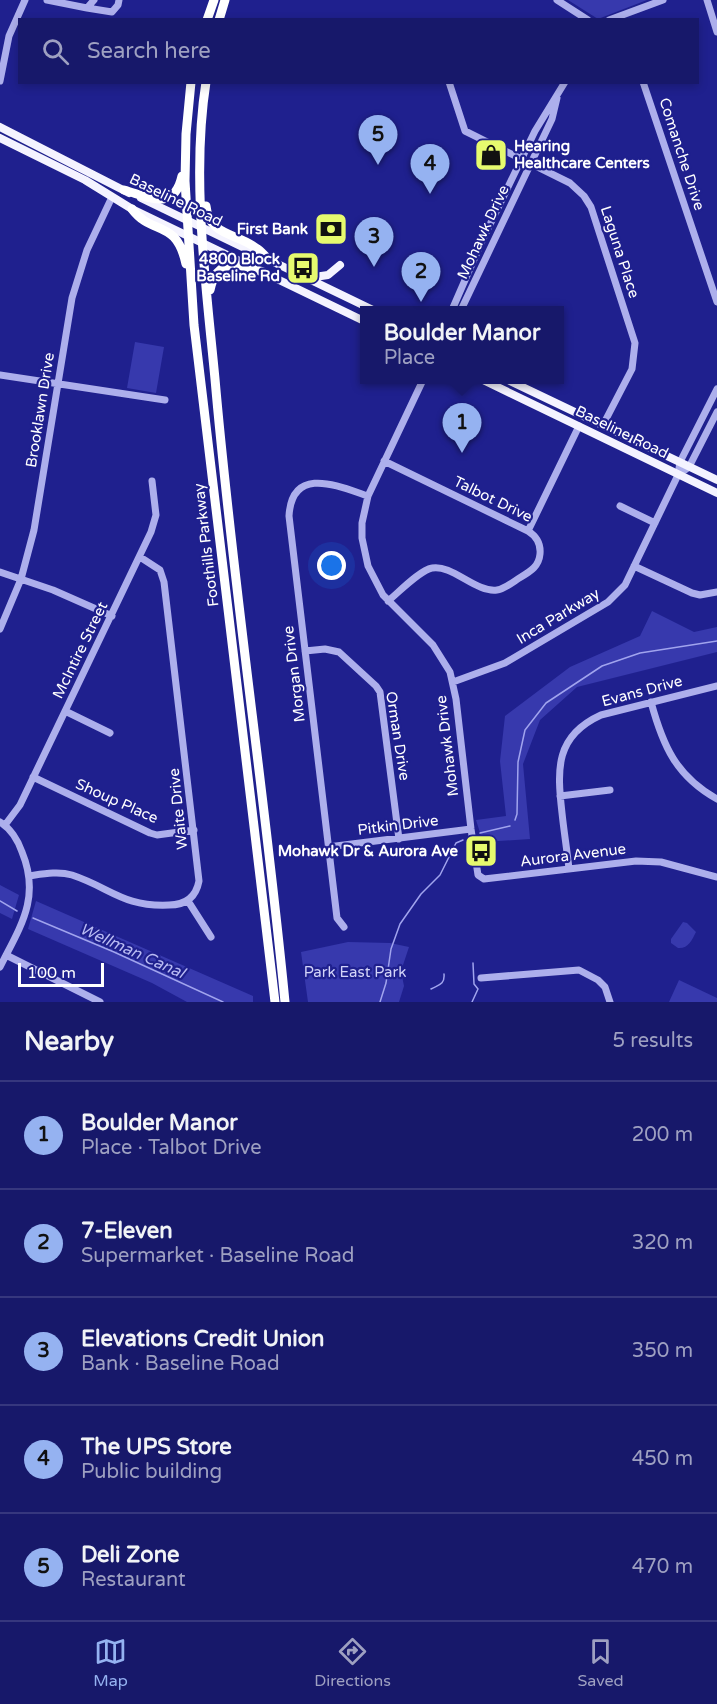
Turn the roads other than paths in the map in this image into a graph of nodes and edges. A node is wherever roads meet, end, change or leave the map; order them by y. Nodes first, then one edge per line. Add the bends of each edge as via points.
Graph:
1 (25, 0) edge
2 (46, 0) edge
3 (94, 0) edge
4 (119, 0) edge
5 (214, 0) edge
6 (225, 0) edge
7 (557, 0) edge
8 (663, 0) edge
9 (706, 0) edge
10 (87, 8) junction
11 (208, 18) edge
12 (220, 18) edge
13 (585, 18) edge
14 (614, 18) edge
15 (717, 32) edge
16 (0, 81) edge
17 (191, 84) edge
18 (206, 84) edge
19 (450, 84) edge
20 (564, 84) edge
21 (644, 84) edge
22 (557, 98) junction
23 (0, 127) edge
24 (0, 138) edge
25 (201, 151) junction
26 (521, 160) junction
27 (185, 162) junction
28 (531, 164) junction
29 (124, 190) junction
30 (112, 197) junction
31 (132, 209) junction
32 (189, 221) junction
33 (202, 227) junction
34 (189, 236) junction
35 (203, 242) junction
36 (267, 258) junction
37 (340, 265) dead end
38 (263, 272) junction
39 (307, 279) junction
40 (717, 302) edge
41 (364, 306) edge
42 (454, 306) edge
43 (463, 306) edge
44 (209, 310) junction
45 (360, 319) edge
46 (194, 325) junction
47 (0, 375) edge
48 (57, 384) junction
49 (421, 384) edge
50 (491, 384) edge
51 (516, 384) edge
52 (717, 389) edge
53 (165, 400) dead end
54 (717, 412) edge
55 (603, 425) junction
56 (579, 426) junction
57 (384, 461) junction
58 (680, 462) junction
59 (689, 467) junction
60 (678, 475) junction
61 (717, 480) edge
62 (152, 481) dead end
63 (717, 494) edge
64 (368, 496) junction
65 (620, 506) dead end
66 (655, 523) junction
67 (528, 531) junction
68 (140, 557) junction
69 (634, 566) junction
70 (0, 572) edge
71 (21, 579) junction
72 (717, 592) edge
73 (388, 601) junction
74 (112, 616) junction
75 (0, 629) edge
76 (305, 651) junction
77 (453, 682) junction
78 (717, 686) edge
79 (651, 702) junction
80 (65, 711) junction
81 (110, 733) dead end
82 (33, 777) junction
83 (610, 790) dead end
84 (560, 796) junction
85 (717, 799) edge
86 (2, 823) edge
87 (471, 829) junction
88 (194, 830) junction
89 (399, 838) junction
90 (328, 847) junction
91 (569, 869) junction
92 (29, 876) junction
93 (717, 877) edge
94 (188, 901) junction
95 (344, 927) dead end
96 (211, 937) dead end
97 (6, 955) junction
98 (0, 967) edge
99 (481, 978) dead end
100 (100, 1002) edge
101 (275, 1002) edge
102 (285, 1002) edge
103 (610, 1002) edge

1 - 16 street via 9,36
2 - 10 street
3 - 10 street
4 - 10 street via 112,12
5 - 11 highway
6 - 12 highway
7 - 13 street
8 - 14 street
9 - 15 street
17 - 27 highway, Foothills Parkway
18 - 25 highway, Foothills Parkway
19 - 26 street, Laguna Place via 465,131
20 - 22 street, Mohawk Drive
21 - 40 street, Comanche Drive
22 - 26 street, Mohawk Drive via 544,114
22 - 28 street, Mohawk Drive via 552,119
23 - 29 main road, Baseline Road
24 - 30 main road, Baseline Road
25 - 33 highway, Foothills Parkway
25 - 36 highway via 209,220
26 - 28 street, Laguna Place
26 - 42 street, Mohawk Drive
27 - 29 highway via 179,187 167,199 156,200
27 - 32 highway, Foothills Parkway
28 - 43 street, Mohawk Drive
28 - 55 street, Laguna Place via 578,189 591,207 635,343 632,369
29 - 32 main road, Baseline Road
30 - 31 main road, Baseline Road
30 - 48 street, Brooklawn Drive via 77,277
31 - 34 main road, Baseline Road
31 - 46 highway via 138,217 172,234 181,246
32 - 33 main road, Baseline Road
32 - 34 highway, Foothills Parkway
33 - 35 highway, Foothills Parkway
33 - 36 main road, Baseline Road
34 - 35 main road, Baseline Road
34 - 46 highway, Foothills Parkway
35 - 38 main road, Baseline Road
35 - 44 highway, Foothills Parkway
36 - 39 main road, Baseline Road
37 - 39 main road via 328,275
38 - 44 highway via 229,265 219,270 212,281
38 - 45 main road, Baseline Road
39 - 41 main road, Baseline Road
44 - 102 highway, Foothills Parkway via 222,468
46 - 101 highway, Foothills Parkway
47 - 48 street
48 - 53 street
48 - 71 street, Brooklawn Drive via 34,530
49 - 57 street, Mohawk Drive
50 - 56 main road, Baseline Road
51 - 55 main road, Baseline Road
52 - 58 street, Inca Parkway
54 - 59 street, Inca Parkway
55 - 58 main road, Baseline Road
56 - 60 main road, Baseline Road
56 - 67 street
57 - 64 street, Mohawk Drive
57 - 67 street, Talbot Drive
58 - 59 main road, Baseline Road
58 - 60 street, Inca Parkway
59 - 60 street, Inca Parkway
59 - 61 main road, Baseline Road
60 - 63 main road, Baseline Road
60 - 66 street, Inca Parkway
62 - 68 street, McIntire Street via 155,523
64 - 73 street, Mohawk Drive via 362,523 364,552 375,583
64 - 76 street, Morgan Drive via 318,482 301,489 291,501 289,516
65 - 66 street
66 - 69 street, Inca Parkway
67 - 73 street, Talbot Drive via 540,548 538,563 502,589 490,590 432,565
68 - 74 street, McIntire Street
68 - 88 street, Waite Drive via 160,570 165,582
69 - 72 street via 692,593
69 - 77 street, Inca Parkway via 625,585 608,602 506,663
70 - 71 street
71 - 74 street
71 - 75 street, Brooklawn Drive
73 - 77 street, Mohawk Drive via 433,645
74 - 80 street, McIntire Street
76 - 89 street, Orman Drive via 339,652 380,692
76 - 90 street, Morgan Drive
77 - 87 street, Mohawk Drive
78 - 79 street, Evans Drive
79 - 84 street, Evans Drive via 601,715 574,734 559,764
79 - 85 street via 672,759 692,782
80 - 81 street
80 - 82 street, McIntire Street
82 - 86 street, McIntire Street via 20,805
82 - 88 street, Shoup Place via 150,833
83 - 84 street
84 - 91 street, Evans Drive
86 - 92 street via 20,846
87 - 89 street, Pitkin Drive
87 - 91 street, Aurora Avenue via 478,875 484,879
88 - 94 street, Waite Drive via 199,881
89 - 90 street, Pitkin Drive
90 - 95 street, Morgan Drive via 337,918
91 - 93 street, Aurora Avenue via 636,861 679,866
92 - 94 street via 72,875 140,904 175,905
92 - 97 street via 28,910
94 - 96 street
97 - 98 street
97 - 100 street
99 - 103 street via 579,970 598,980

